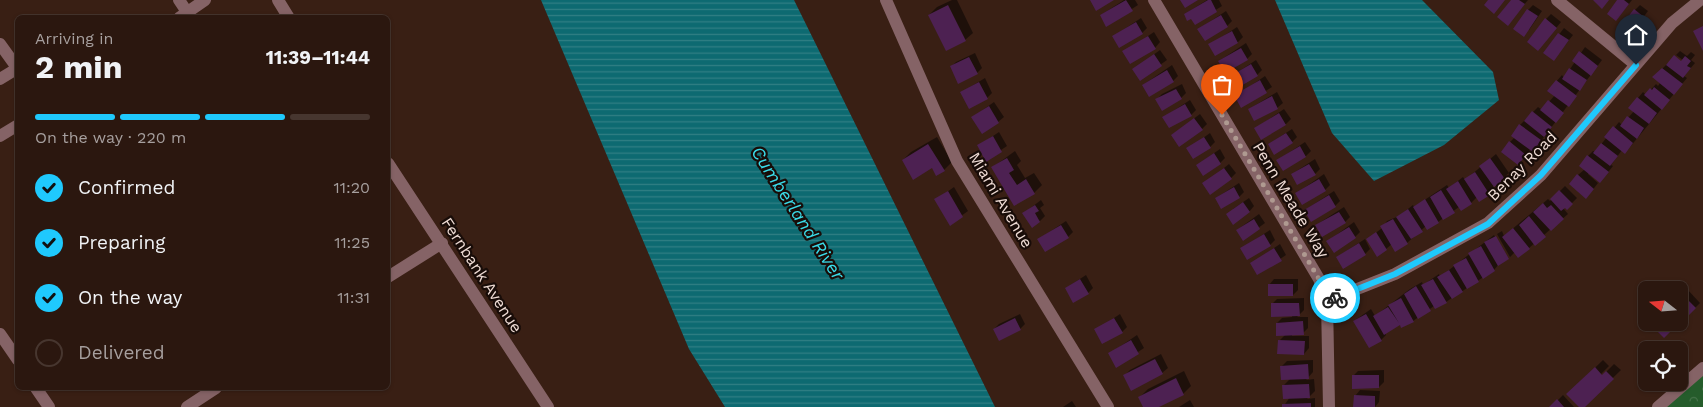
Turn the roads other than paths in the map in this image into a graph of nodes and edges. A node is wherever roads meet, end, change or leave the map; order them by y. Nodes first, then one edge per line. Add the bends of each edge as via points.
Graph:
1 (179, 0) edge
2 (205, 0) edge
3 (278, 0) edge
4 (886, 0) edge
5 (1154, 0) edge
6 (1557, 0) edge
7 (1700, 0) edge
8 (183, 15) edge
9 (287, 15) edge
10 (0, 44) edge
11 (15, 65) edge
12 (1636, 65) junction
13 (15, 69) edge
14 (0, 79) edge
15 (15, 127) edge
16 (0, 136) edge
17 (390, 165) edge
18 (442, 243) junction
19 (390, 277) edge
20 (1327, 301) junction
21 (0, 334) edge
22 (15, 356) edge
23 (1703, 368) edge
24 (37, 390) edge
25 (213, 390) edge
26 (49, 407) edge
27 (186, 407) edge
28 (548, 407) edge
29 (1108, 407) edge
30 (1329, 407) edge
31 (1658, 407) edge

1 - 8 street
2 - 8 street
3 - 9 street
4 - 29 street, Miami Avenue via 957,160
5 - 20 street, Penn Meade Way via 1319,279
6 - 12 street
7 - 12 street, Benay Road via 1672,23
10 - 11 street
12 - 20 street, Benay Road via 1541,175 1488,224 1395,274
13 - 14 street
15 - 16 street
17 - 18 street, Fernbank Avenue
18 - 19 street
18 - 28 street, Fernbank Avenue
20 - 30 street, Penn Meade Way
21 - 22 street
23 - 31 street
24 - 26 street
25 - 27 street

